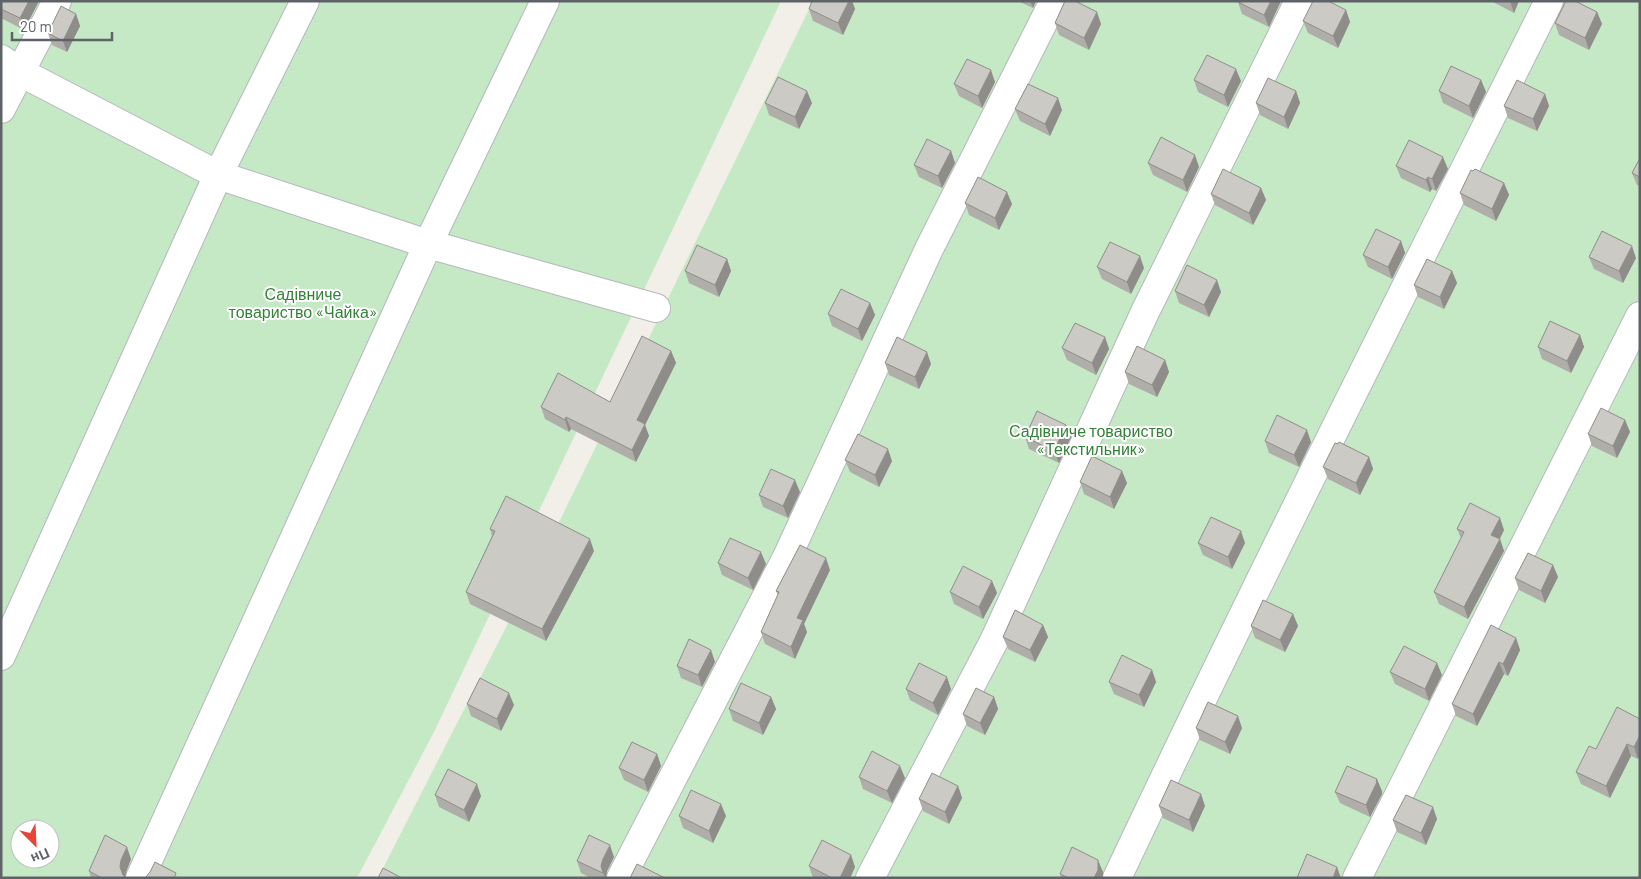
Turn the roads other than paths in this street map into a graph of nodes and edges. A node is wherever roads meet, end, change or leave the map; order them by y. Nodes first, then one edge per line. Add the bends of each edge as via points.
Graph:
1 (56, 1) edge
2 (305, 1) edge
3 (545, 1) edge
4 (1054, 1) edge
5 (1299, 1) edge
6 (1549, 1) edge
7 (11, 65) edge
8 (1, 109) edge
9 (218, 174) junction
10 (428, 244) junction
11 (656, 308) dead end
12 (1640, 316) edge
13 (1, 656) edge
14 (140, 878) edge
15 (621, 878) edge
16 (870, 878) edge
17 (1117, 878) edge
18 (1357, 878) edge

1 - 7 lane
2 - 9 lane
3 - 10 lane
4 - 15 lane via 929,249 787,557
5 - 16 lane via 1145,312 994,641
6 - 17 lane
7 - 8 lane
7 - 9 lane
9 - 10 lane
9 - 13 lane
10 - 11 lane
10 - 14 lane
12 - 18 lane

